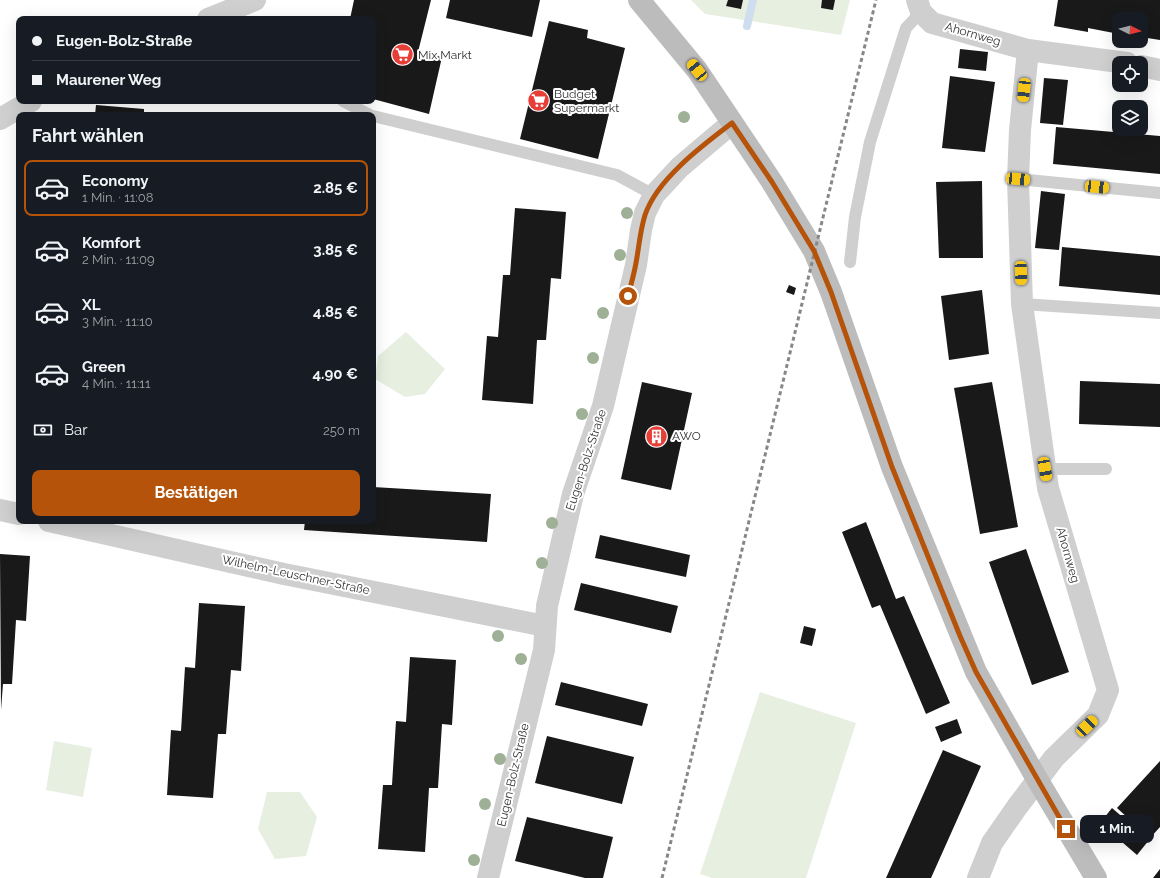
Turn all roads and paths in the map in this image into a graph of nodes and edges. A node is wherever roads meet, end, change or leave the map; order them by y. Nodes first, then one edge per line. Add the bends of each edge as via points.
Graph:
1 (255, 0) edge
2 (639, 0) edge
3 (919, 6) edge
4 (215, 16) edge
5 (1028, 50) junction
6 (1112, 61) edge
7 (1148, 67) edge
8 (1160, 70) edge
9 (26, 104) edge
10 (349, 104) edge
11 (364, 112) edge
12 (376, 117) edge
13 (0, 119) edge
14 (732, 123) junction
15 (1018, 179) junction
16 (1160, 193) edge
17 (654, 196) junction
18 (850, 262) dead end
19 (1022, 304) junction
20 (1160, 313) edge
21 (1045, 469) junction
22 (1106, 469) dead end
23 (0, 510) edge
24 (16, 513) edge
25 (62, 524) edge
26 (545, 626) junction
27 (1037, 779) junction
28 (488, 878) edge
29 (978, 878) edge
30 (1096, 878) edge

1 - 4 street
2 - 14 street via 697,70
3 - 5 street, Ahornweg via 932,22
3 - 18 lane via 906,28 870,142 855,217
5 - 6 street, Ahornweg
5 - 15 street, Ahornweg
7 - 8 street
9 - 13 street
10 - 11 lane
12 - 17 lane via 617,175
14 - 17 street, Eugen-Bolz-Straße via 680,166
14 - 27 street via 814,251 831,292 892,467 960,636 976,672
15 - 16 lane
15 - 19 street, Ahornweg
17 - 26 street, Eugen-Bolz-Straße via 645,213 636,265 601,413 573,494 547,606
19 - 20 lane
19 - 21 street, Ahornweg
21 - 22 lane
21 - 27 street, Ahornweg via 1048,488 1108,690 1098,715 1054,758
23 - 24 street
25 - 26 street, Wilhelm-Leuschner-Straße via 284,574
26 - 28 street, Eugen-Bolz-Straße via 544,650
27 - 29 street, Ahornweg via 992,843
27 - 30 street

